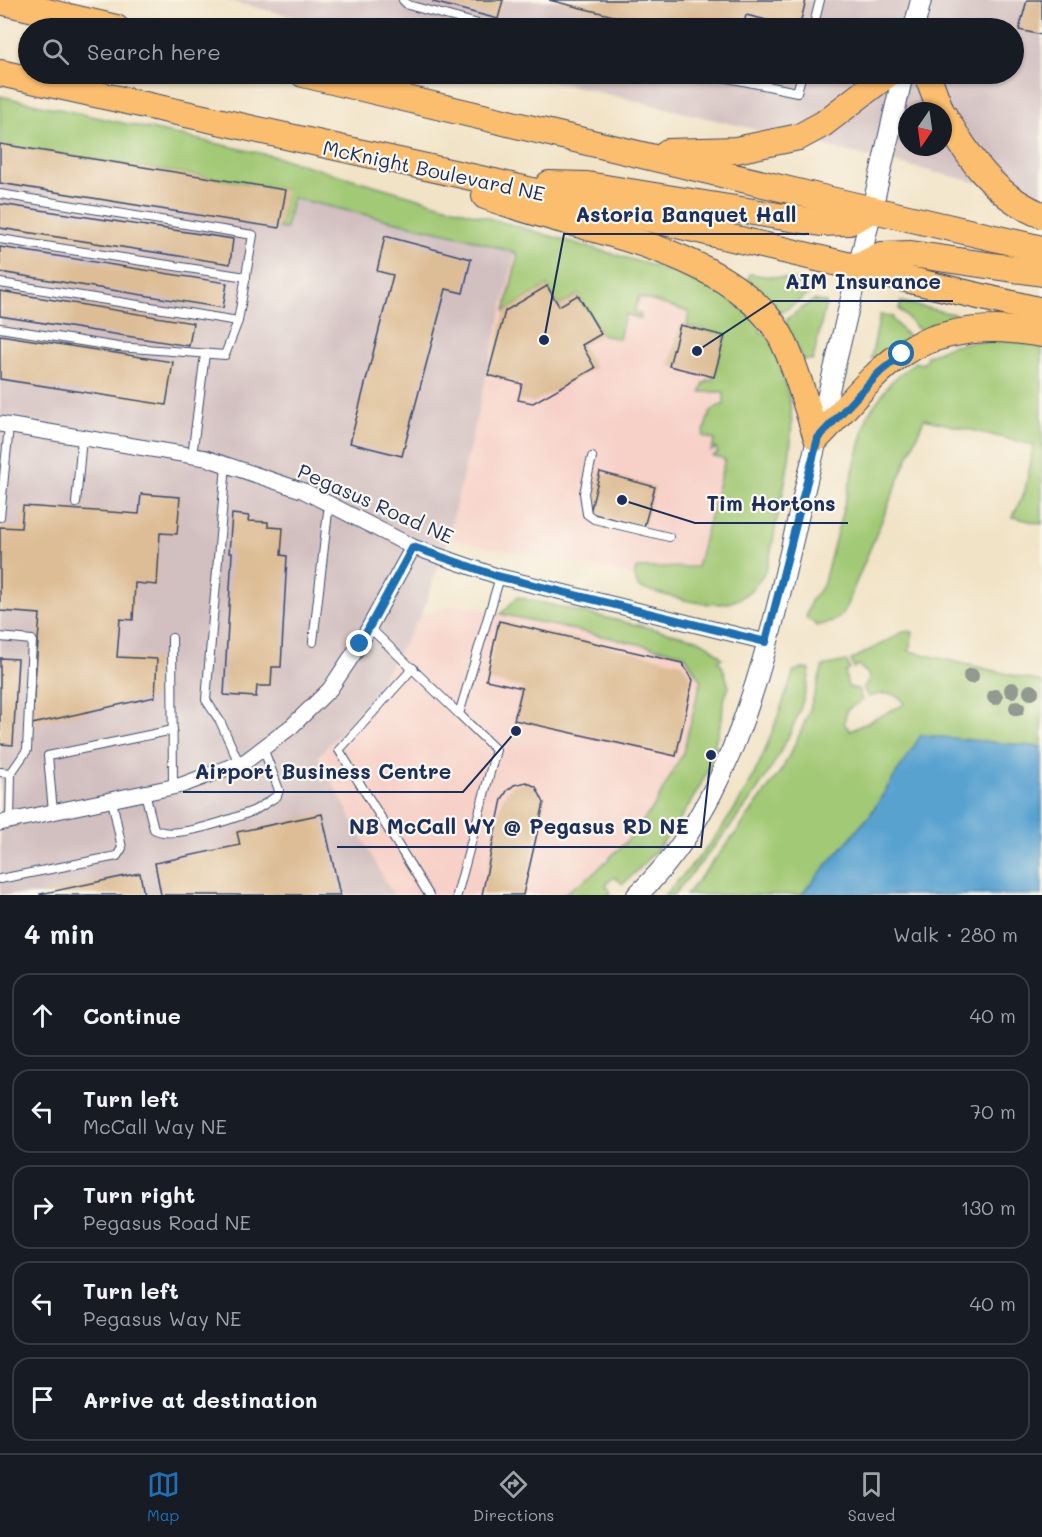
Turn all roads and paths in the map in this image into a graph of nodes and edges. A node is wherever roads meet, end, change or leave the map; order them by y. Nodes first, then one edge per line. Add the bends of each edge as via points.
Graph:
1 (403, 0) edge
2 (820, 0) edge
3 (921, 0) edge
4 (0, 1) edge
5 (73, 18) edge
6 (456, 18) edge
7 (816, 18) edge
8 (916, 18) edge
9 (0, 73) edge
10 (18, 77) edge
11 (49, 84) edge
12 (345, 84) edge
13 (757, 84) edge
14 (799, 84) edge
15 (875, 84) edge
16 (901, 84) edge
17 (931, 84) edge
18 (938, 102) edge
19 (952, 128) edge
20 (635, 153) junction
21 (401, 163) junction
22 (494, 183) junction
23 (0, 194) edge
24 (872, 210) junction
25 (1042, 215) edge
26 (0, 239) edge
27 (1042, 249) edge
28 (858, 267) junction
29 (1042, 273) edge
30 (246, 277) junction
31 (0, 283) edge
32 (1042, 312) edge
33 (238, 321) junction
34 (0, 328) edge
35 (1042, 334) edge
36 (205, 354) junction
37 (5, 425) edge
38 (82, 438) junction
39 (818, 438) junction
40 (192, 456) junction
41 (592, 457) dead end
42 (226, 465) junction
43 (76, 503) dead end
44 (329, 503) junction
45 (0, 517) edge
46 (669, 537) dead end
47 (413, 547) junction
48 (500, 577) junction
49 (369, 627) junction
50 (0, 638) edge
51 (172, 638) dead end
52 (313, 642) dead end
53 (766, 642) junction
54 (413, 668) junction
55 (459, 714) junction
56 (173, 730) junction
57 (263, 748) junction
58 (239, 763) junction
59 (0, 772) edge
60 (11, 773) junction
61 (173, 787) junction
62 (145, 793) junction
63 (112, 800) junction
64 (53, 812) junction
65 (5, 822) edge
66 (0, 879) edge
67 (429, 895) edge
68 (457, 895) edge
69 (637, 895) edge

1 - 6 lane via 408,5
2 - 7 lane
3 - 8 street
4 - 5 main road
9 - 10 main road, McKnight Boulevard NE
11 - 21 main road, McKnight Boulevard NE
12 - 20 main road
13 - 14 lane via 797,92
15 - 20 main road via 823,124 799,137 736,150
16 - 24 street
17 - 18 main road
19 - 25 main road via 973,162 1000,192
20 - 24 main road
21 - 22 main road, McKnight Boulevard NE
21 - 39 main road via 494,199 640,244 701,267 730,283 773,324 783,341
22 - 24 main road via 587,185 821,223 849,222
22 - 28 main road, McKnight Boulevard NE
23 - 30 lane via 254,235
24 - 27 main road
24 - 28 street
26 - 30 lane
28 - 29 main road via 881,255 911,254
28 - 32 main road, McKnight Boulevard NE
28 - 39 street
30 - 33 lane
31 - 33 lane
33 - 36 lane via 225,356
34 - 36 lane via 118,347
35 - 39 main road via 996,329 952,334 921,343 880,372
36 - 40 lane
37 - 38 street, Pegasus Road NE
37 - 45 lane
38 - 40 street, Pegasus Road NE
38 - 43 lane
39 - 53 street
40 - 42 street, Pegasus Road NE
41 - 46 lane via 584,493 587,514
42 - 44 street, Pegasus Road NE
42 - 58 lane via 206,700
44 - 47 street, Pegasus Road NE
44 - 52 lane
47 - 48 street, Pegasus Road NE
47 - 49 street
48 - 53 street, Pegasus Road NE
48 - 55 lane
49 - 54 lane
49 - 57 street via 330,689
50 - 60 lane via 33,640 27,750
51 - 56 lane
53 - 69 street via 752,696 725,768 692,827
54 - 55 lane
54 - 67 lane via 339,750
55 - 68 lane via 496,750
56 - 61 lane
56 - 64 lane via 48,756
57 - 58 street
57 - 62 lane via 279,790 277,796 255,810 160,834 154,829
58 - 61 street
59 - 60 lane
60 - 65 lane
61 - 62 street
62 - 63 street
63 - 64 street
63 - 66 lane via 122,848 117,856
64 - 65 street

